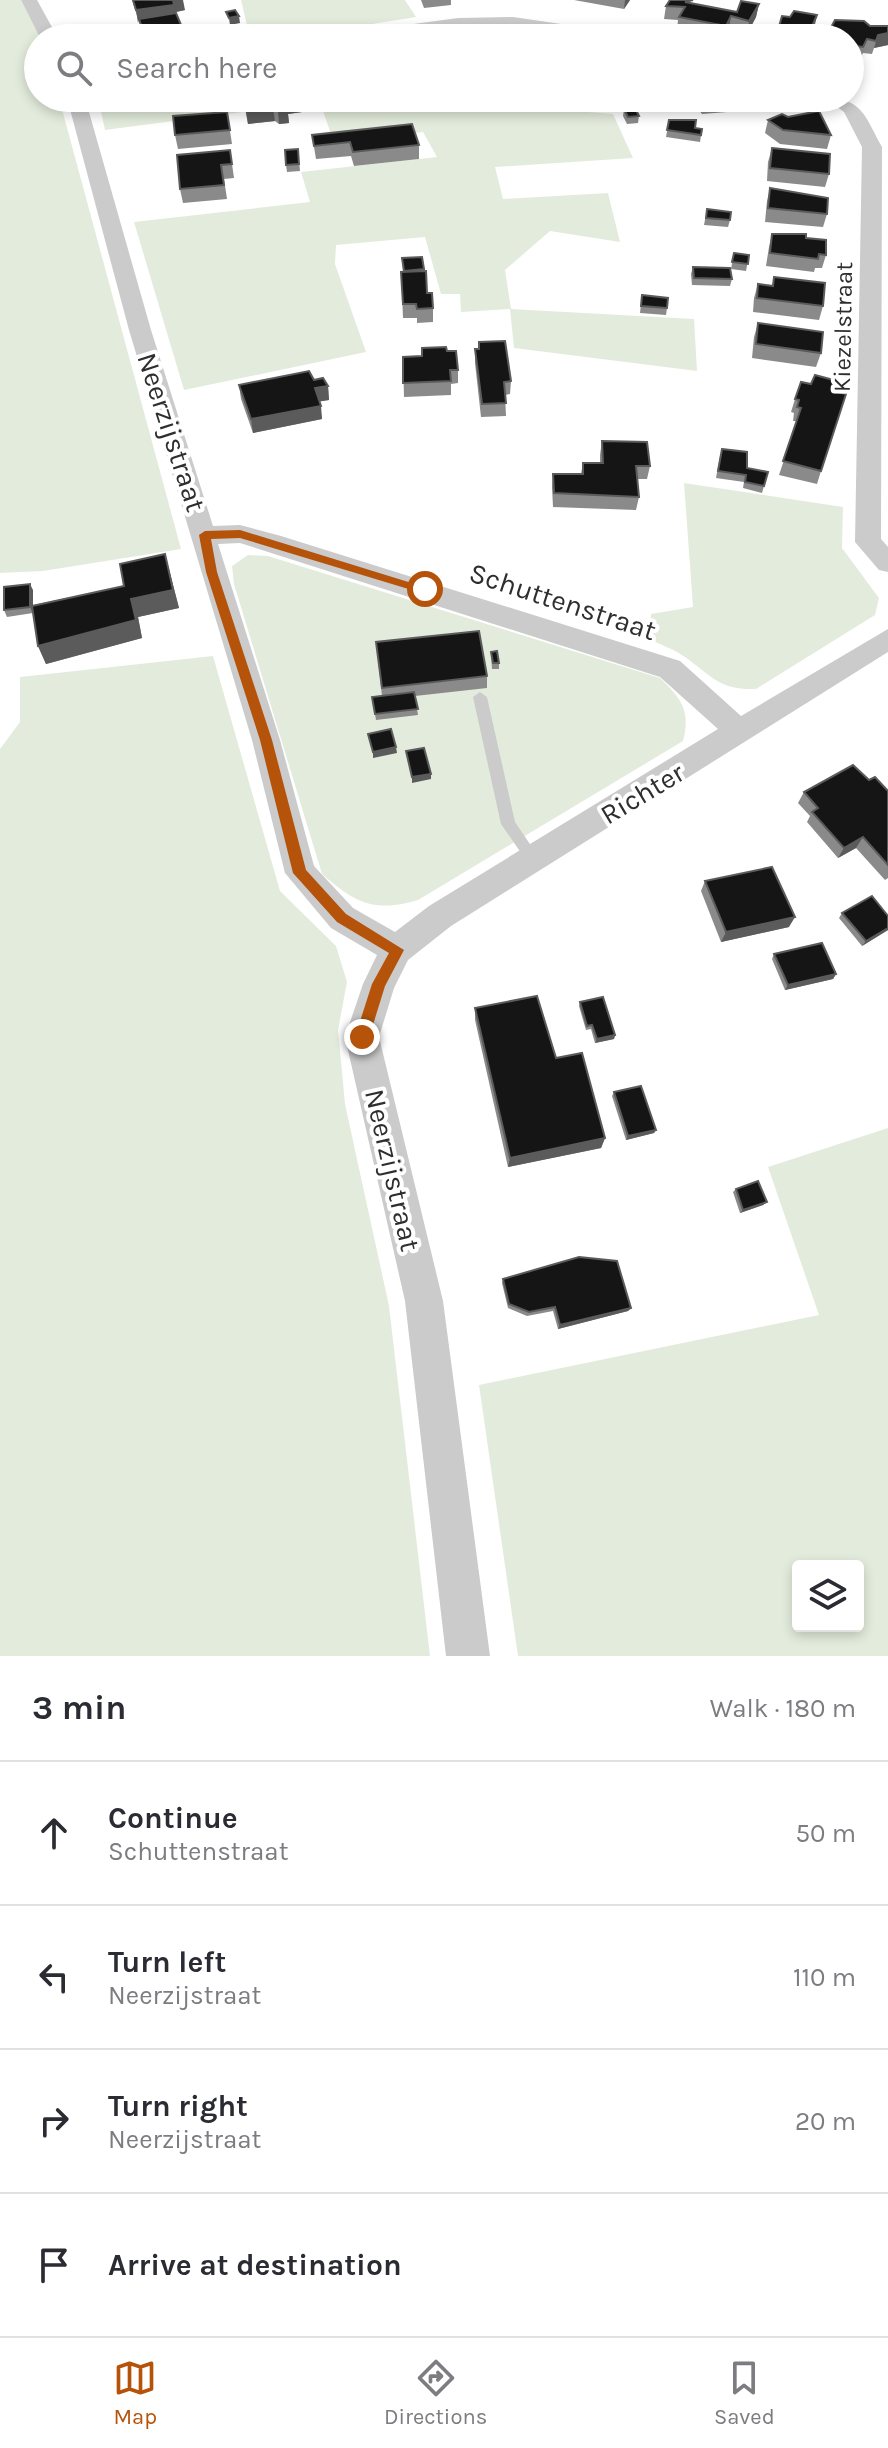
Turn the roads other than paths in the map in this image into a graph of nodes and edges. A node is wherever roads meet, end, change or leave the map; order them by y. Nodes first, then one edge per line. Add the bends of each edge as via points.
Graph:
1 (29, 0) edge
2 (42, 24) edge
3 (451, 24) edge
4 (527, 24) edge
5 (80, 112) edge
6 (853, 112) edge
7 (205, 535) junction
8 (888, 563) edge
9 (888, 639) edge
10 (480, 697) edge
11 (741, 733) junction
12 (533, 859) junction
13 (397, 950) junction
14 (468, 1656) edge

1 - 2 street
3 - 4 street
5 - 7 street, Neerzijstraat via 140,330
6 - 8 street, Kiezelstraat via 872,147 868,542
7 - 11 street, Schuttenstraat via 240,534 281,545 670,669
7 - 13 street, Neerzijstraat via 300,873 342,918
9 - 11 street, Richter
10 - 12 lane via 508,824
11 - 12 street, Richter
12 - 13 street, Richter via 440,916
13 - 14 street, Neerzijstraat via 379,984 362,1037 424,1301

